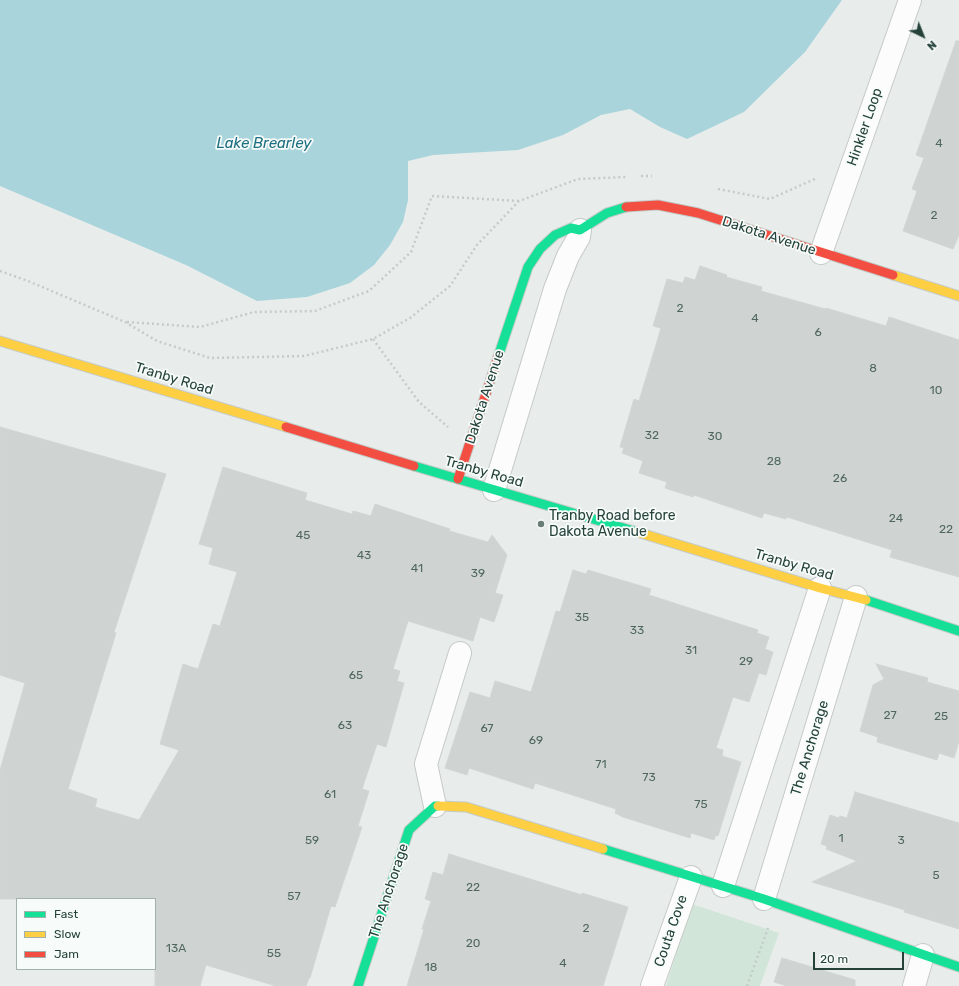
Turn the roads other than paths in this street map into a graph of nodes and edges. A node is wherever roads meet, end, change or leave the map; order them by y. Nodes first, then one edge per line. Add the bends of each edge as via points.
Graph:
1 (910, 0) edge
2 (580, 230) junction
3 (821, 253) junction
4 (959, 296) edge
5 (0, 341) edge
6 (458, 479) junction
7 (494, 490) junction
8 (820, 588) junction
9 (856, 597) junction
10 (959, 632) edge
11 (460, 654) dead end
12 (435, 806) junction
13 (691, 877) junction
14 (723, 886) junction
15 (770, 902) junction
16 (923, 955) junction
17 (959, 967) edge
18 (358, 986) edge
19 (652, 986) edge
20 (914, 986) edge

1 - 3 street, Hinkler Loop
2 - 3 street, Dakota Avenue via 607,213 631,205 658,205 698,213
2 - 6 street, Dakota Avenue via 571,228 555,235 540,249 528,267
2 - 7 street via 555,289
3 - 4 street, Dakota Avenue
5 - 6 street, Tranby Road
6 - 7 street, Tranby Road
7 - 8 street, Tranby Road
8 - 9 street, Tranby Road
8 - 14 street
9 - 10 street, Tranby Road
9 - 15 street, The Anchorage
11 - 12 street via 426,764
12 - 13 street via 466,807
12 - 18 street, The Anchorage via 409,830
13 - 14 street
13 - 19 street, Couta Cove
14 - 15 street
15 - 16 street
16 - 17 street
16 - 20 street

